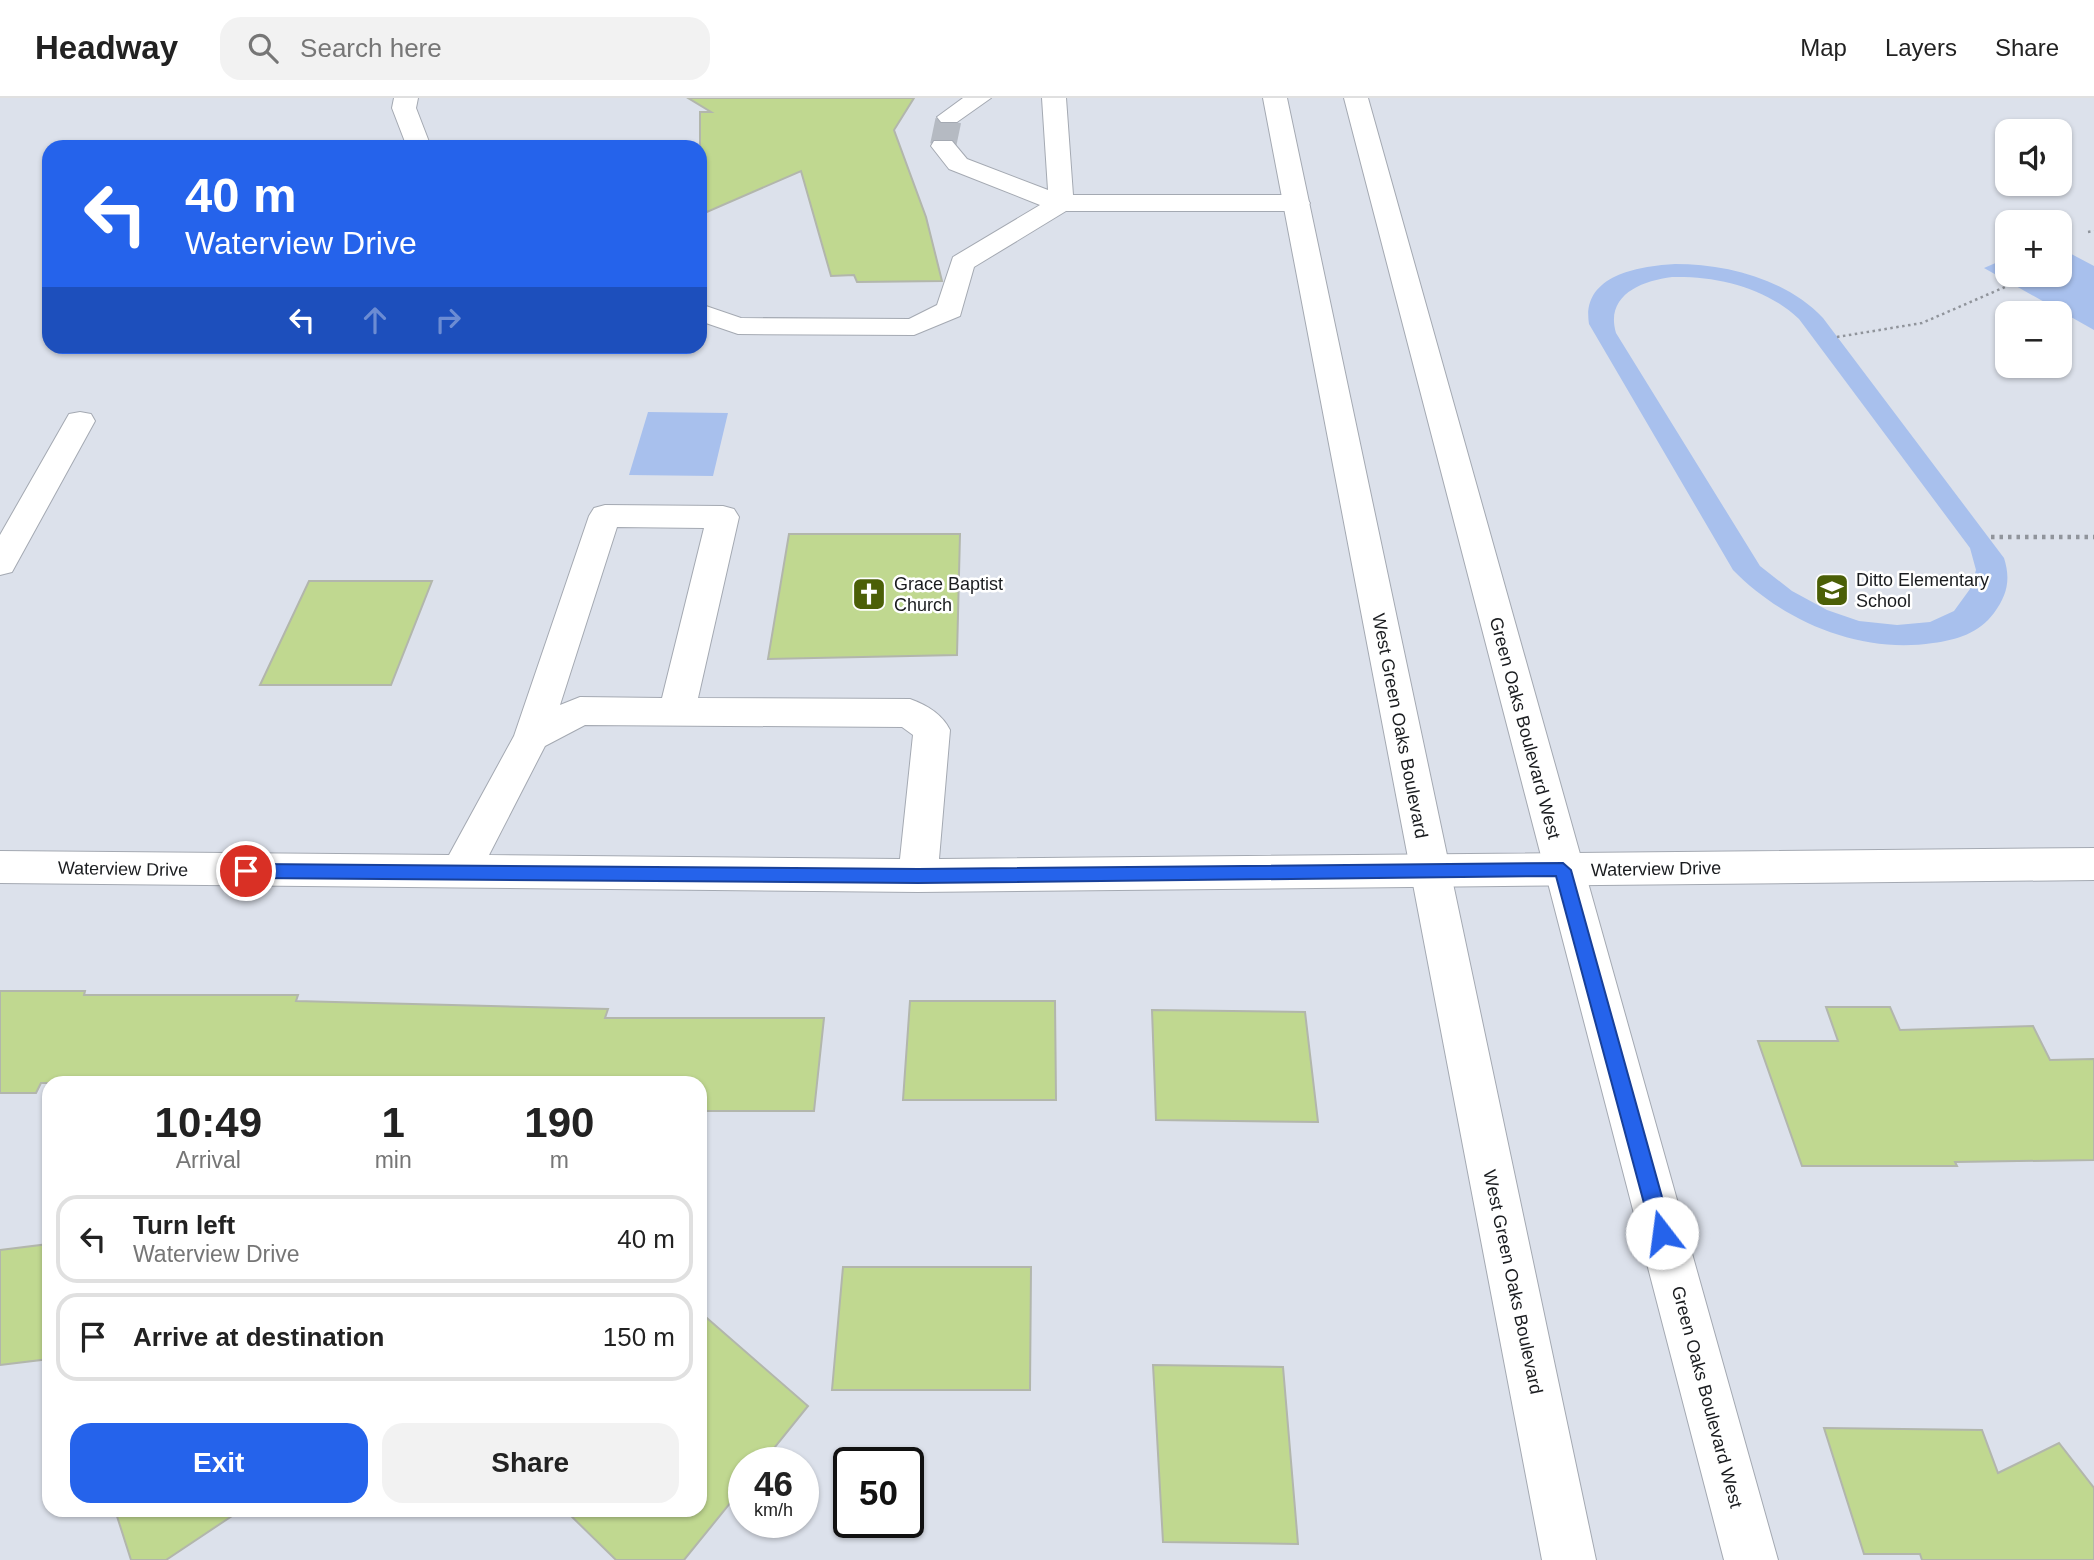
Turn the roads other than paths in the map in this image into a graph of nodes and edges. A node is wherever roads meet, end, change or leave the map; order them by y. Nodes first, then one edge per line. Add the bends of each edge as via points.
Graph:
1 (406, 98) edge
2 (979, 98) edge
3 (1054, 98) edge
4 (1275, 98) edge
5 (1356, 98) edge
6 (949, 117) dead end
7 (416, 140) edge
8 (943, 146) dead end
9 (1061, 203) junction
10 (1297, 203) junction
11 (707, 315) edge
12 (80, 422) dead end
13 (0, 564) edge
14 (677, 712) junction
15 (532, 736) junction
16 (2094, 864) edge
17 (0, 867) edge
18 (1429, 870) junction
19 (1563, 870) junction
20 (460, 873) junction
21 (918, 876) junction
22 (1569, 1560) edge
23 (1751, 1560) edge

1 - 7 main road via 404,108
2 - 6 main road
3 - 9 main road
4 - 10 main road, West Green Oaks Boulevard
5 - 19 main road, Green Oaks Boulevard West
8 - 9 main road via 958,164
9 - 10 main road
9 - 11 main road via 962,263 950,310 915,327 738,327
10 - 18 main road, West Green Oaks Boulevard
12 - 13 main road
14 - 15 main road via 580,712
14 - 15 main road via 723,517 605,516
14 - 21 main road via 910,713 932,730
15 - 20 main road
16 - 19 main road, Waterview Drive
17 - 20 main road, Waterview Drive
18 - 19 main road, Waterview Drive
18 - 21 main road, Waterview Drive
18 - 22 main road, West Green Oaks Boulevard
19 - 23 main road, Green Oaks Boulevard West
20 - 21 main road, Waterview Drive

